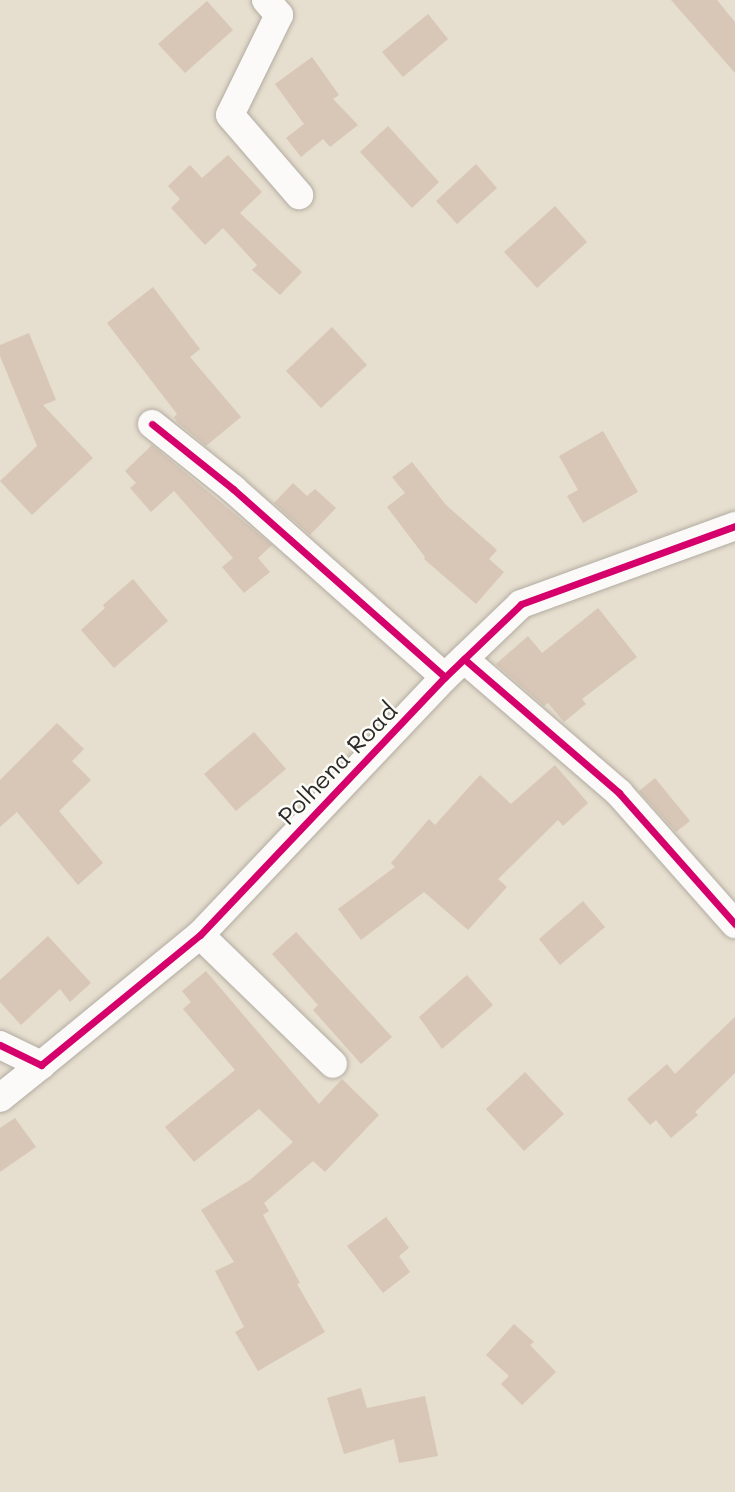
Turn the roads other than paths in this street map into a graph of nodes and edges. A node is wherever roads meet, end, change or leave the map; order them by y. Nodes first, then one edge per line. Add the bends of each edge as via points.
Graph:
1 (266, 0) edge
2 (299, 195) dead end
3 (152, 424) dead end
4 (735, 526) edge
5 (454, 668) junction
6 (735, 924) edge
7 (200, 935) junction
8 (0, 1045) edge
9 (333, 1063) dead end
10 (41, 1065) junction
11 (0, 1098) edge

1 - 2 street via 279,15 230,116
3 - 5 street
4 - 5 street, Polhena Road via 521,604
5 - 6 street via 619,793
5 - 7 street, Polhena Road
7 - 9 street
7 - 10 street, Polhena Road
8 - 10 street
10 - 11 street, Polhena Road

